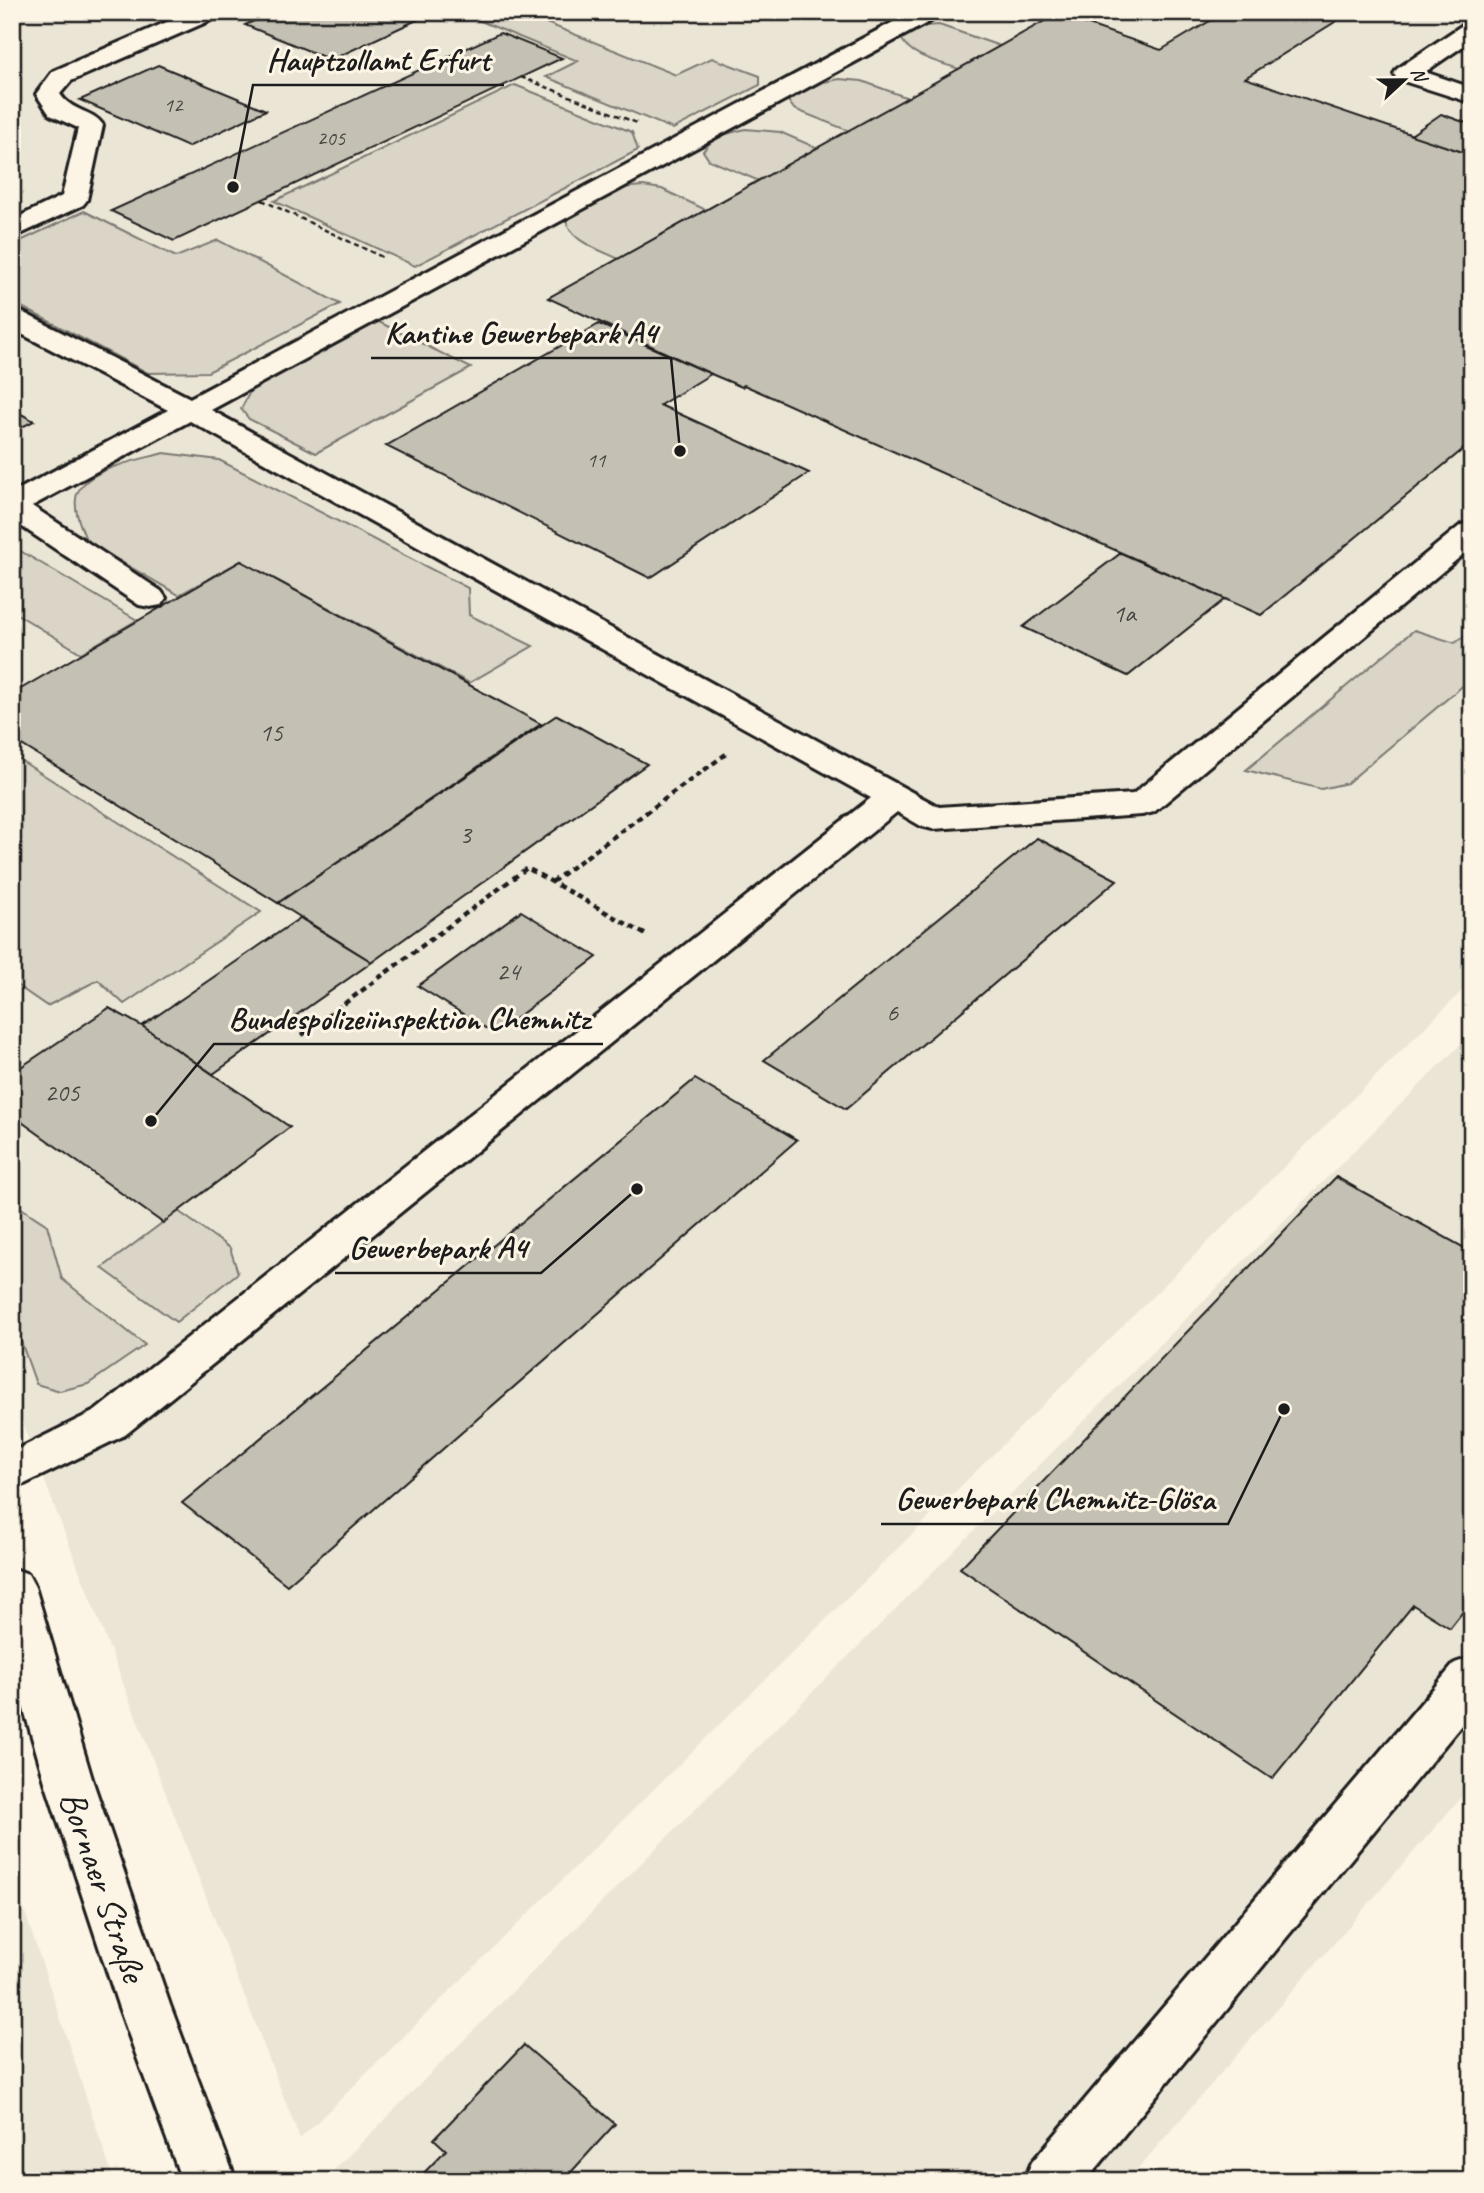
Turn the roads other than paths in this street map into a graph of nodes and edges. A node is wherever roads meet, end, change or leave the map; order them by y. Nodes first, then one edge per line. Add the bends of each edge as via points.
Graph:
1 (210, 12) edge
2 (930, 12) edge
3 (1472, 29) edge
4 (1472, 96) edge
5 (12, 230) edge
6 (12, 318) edge
7 (189, 409) junction
8 (12, 505) edge
9 (1472, 531) edge
10 (150, 598) dead end
11 (894, 797) junction
12 (12, 1472) edge
13 (12, 1587) edge
14 (1472, 1678) edge
15 (209, 2181) edge
16 (1051, 2181) edge

1 - 5 main road via 62,76 48,94 59,110 91,125 74,200
2 - 7 main road
3 - 4 main road via 1406,74
6 - 7 main road
7 - 8 main road
7 - 11 main road
8 - 10 main road
9 - 11 main road via 1142,804 933,818
11 - 12 main road via 110,1423
13 - 15 main road, Bornaer Straße via 69,1782
14 - 16 main road

